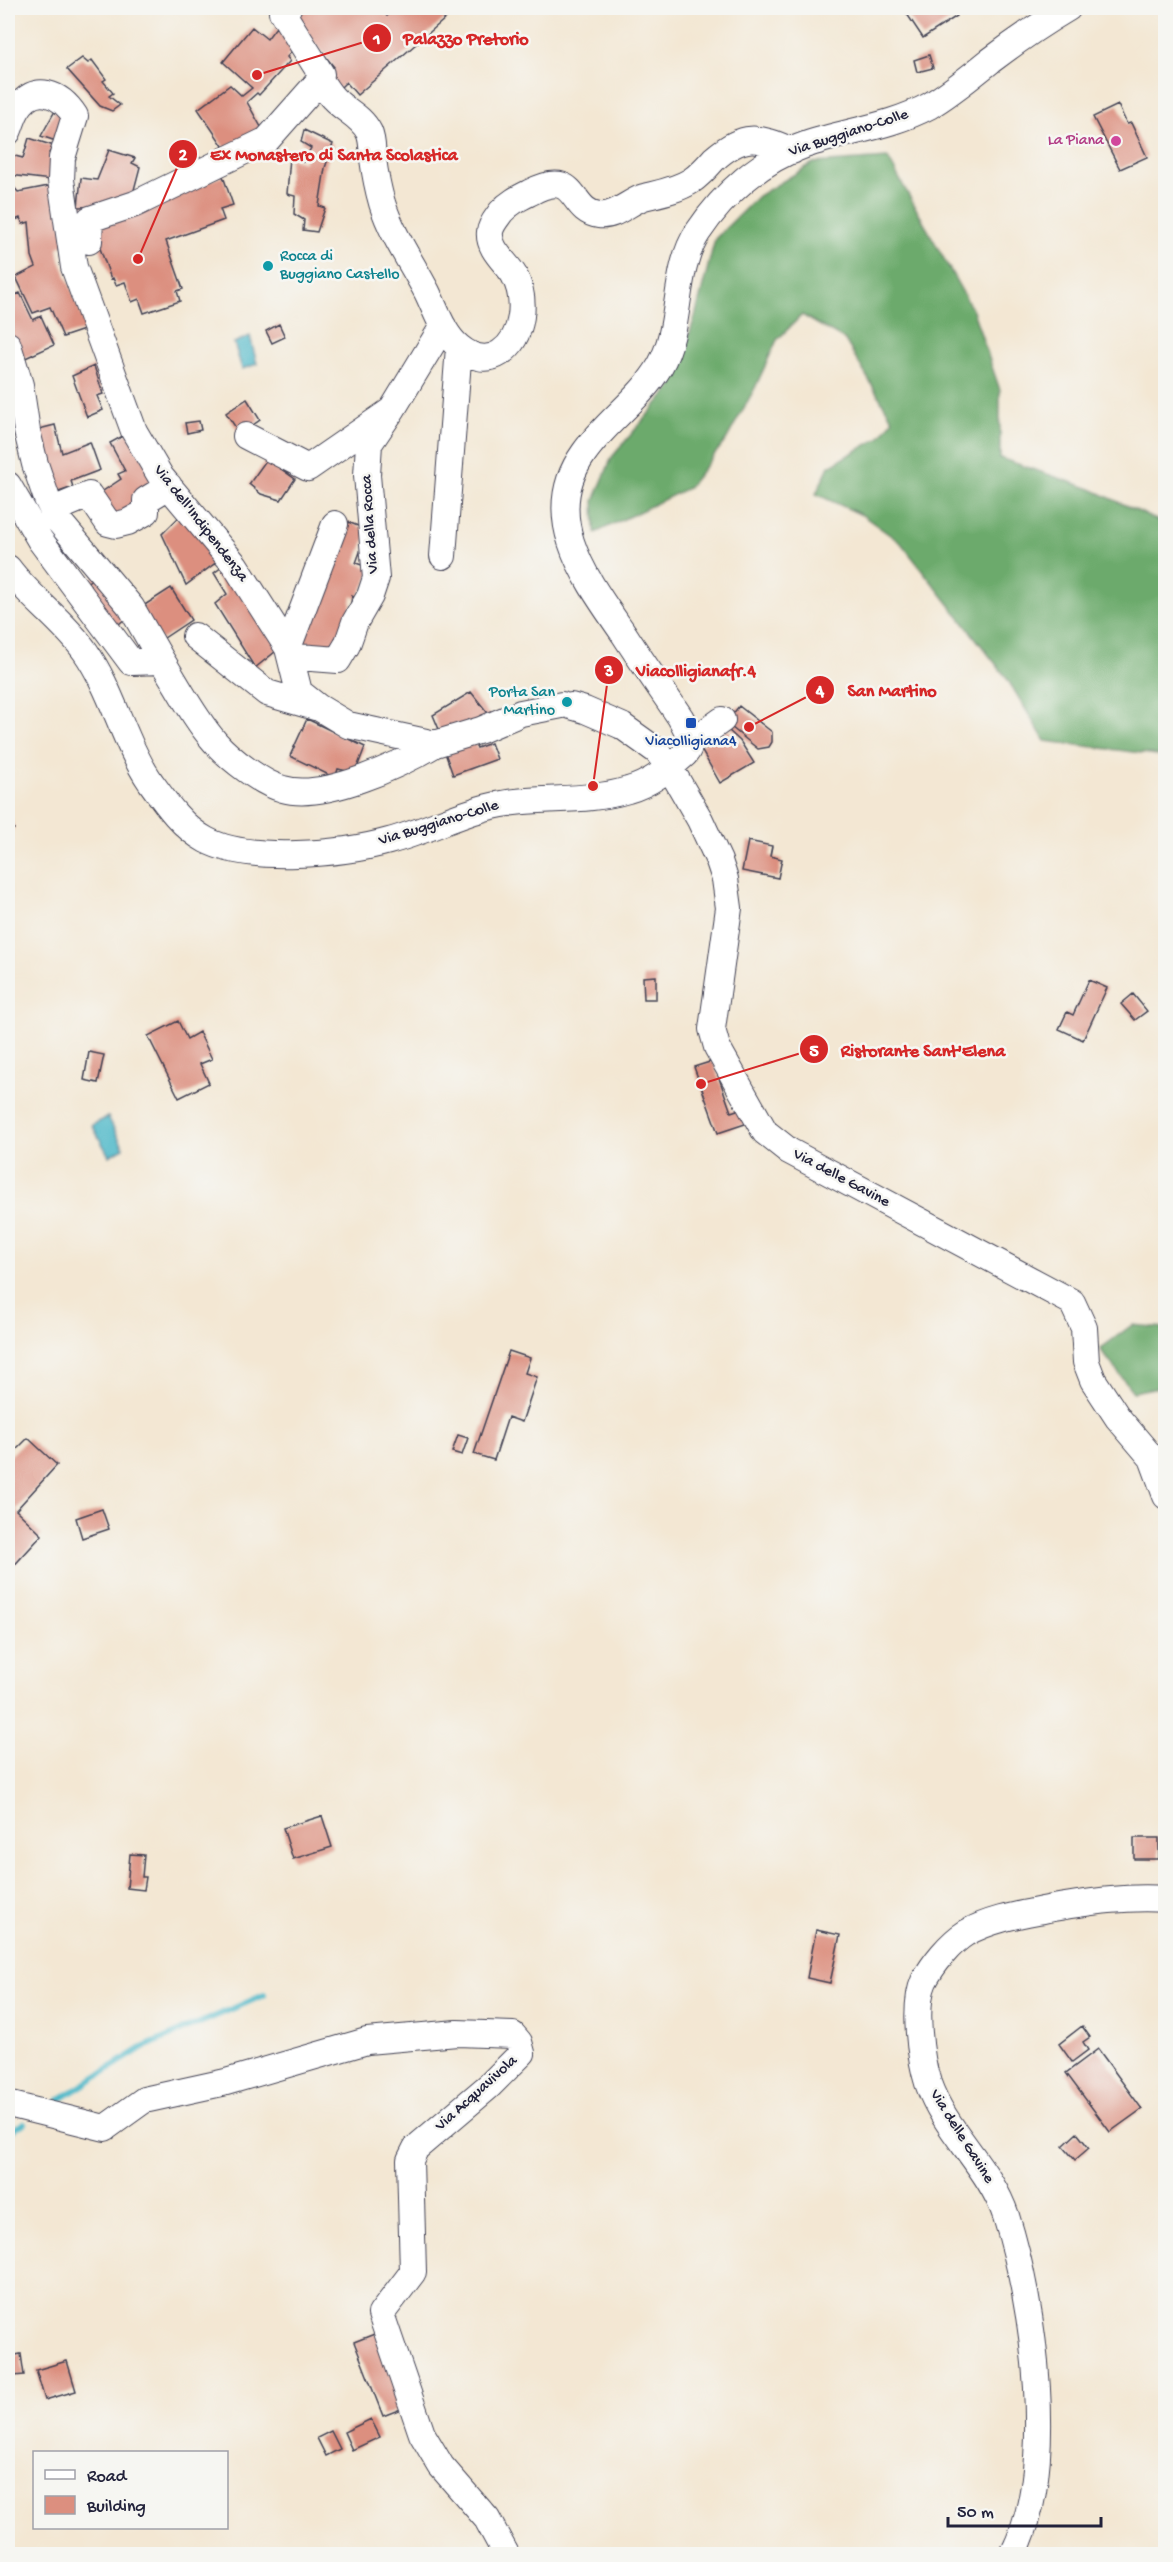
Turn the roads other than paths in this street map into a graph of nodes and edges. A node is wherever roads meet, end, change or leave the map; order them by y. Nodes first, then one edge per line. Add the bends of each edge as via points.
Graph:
1 (288, 8) edge
2 (1059, 10) edge
3 (327, 89) junction
4 (8, 132) edge
5 (792, 151) junction
6 (88, 241) dead end
7 (443, 326) junction
8 (8, 345) edge
9 (459, 347) junction
10 (392, 410) junction
11 (246, 436) dead end
12 (8, 485) edge
13 (169, 486) junction
14 (53, 510) junction
15 (335, 524) dead end
16 (442, 556) dead end
17 (8, 568) edge
18 (195, 636) dead end
19 (290, 655) junction
20 (162, 661) junction
21 (318, 707) junction
22 (722, 720) dead end
23 (690, 743) junction
24 (435, 744) junction
25 (670, 768) junction
26 (1166, 1496) edge
27 (1166, 1899) edge
28 (8, 2104) edge
29 (506, 2554) edge
30 (1013, 2554) edge

1 - 3 street via 282,12
2 - 5 street, Via Buggiano-Colle via 921,110
3 - 6 street via 252,149 135,204 90,219
3 - 7 street via 370,134 388,219
4 - 13 street, Via dell'Indipendenza via 17,109 40,93 62,99 75,116 62,158 61,180 74,267 134,431
5 - 9 street via 759,139 736,142 692,181 607,215 596,215 586,209 560,184 550,184 510,202 490,233 496,251 519,288 519,325 509,345 489,358 480,359
5 - 23 street, Via Buggiano-Colle via 774,158 741,182 697,234 686,263 662,363 584,453 572,473 567,493 565,514 574,556 680,717
7 - 9 street
7 - 10 street, Via della Rocca
8 - 14 street via 35,464
9 - 16 street
10 - 11 street, Via della Rocca via 308,468
10 - 19 street, Via della Rocca via 369,444 367,475 376,578 370,596 338,660
12 - 20 street via 58,565 131,662
13 - 14 street via 146,500 146,512 116,525 108,523 89,495
13 - 19 street, Via dell'Indipendenza via 236,565
14 - 20 street via 131,608
15 - 19 street
17 - 25 street, Via Buggiano-Colle via 86,652 149,779 176,815 206,840 228,848 263,853 357,848 389,842 498,804 627,791
18 - 21 street via 267,693
19 - 21 street, Via dell'Indipendenza via 299,692
20 - 24 street via 216,744 265,782 284,790 309,790 363,779
21 - 24 street, Via dell'Indipendenza via 348,725
22 - 23 street
23 - 25 street, Via Buggiano-Colle
24 - 25 street, Via dell'Indipendenza via 521,713 566,706 622,726 657,751
25 - 26 street, Via delle Gavine via 700,820 725,879 729,908 712,1029 717,1047 765,1132 789,1151 1072,1302 1084,1328 1086,1362 1094,1380 1118,1418 1152,1458
27 - 30 street, Via delle Gavine via 1092,1901 984,1925 950,1946 924,1982 918,2017 921,2058 929,2086 1005,2214 1019,2264 1029,2324 1036,2380 1035,2469 1027,2517
28 - 29 street, Via Acquavivola via 105,2128 144,2100 226,2082 367,2041 457,2033 513,2035 522,2053 416,2148 410,2160 413,2272 381,2314 422,2434 441,2466 487,2519

